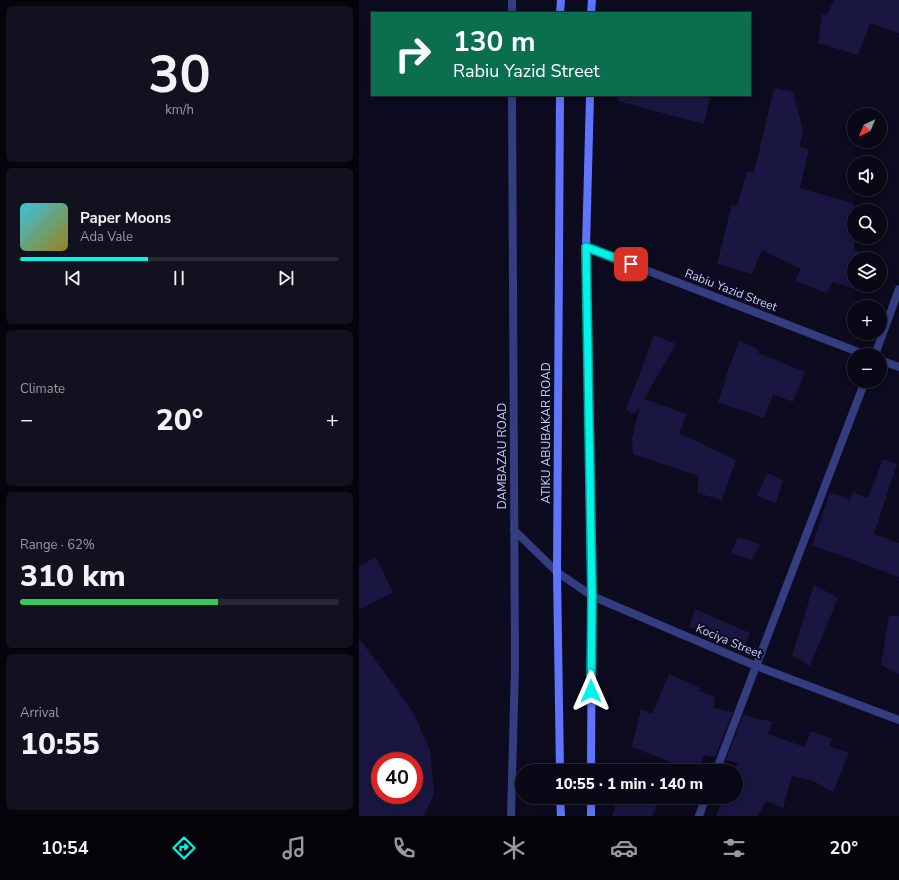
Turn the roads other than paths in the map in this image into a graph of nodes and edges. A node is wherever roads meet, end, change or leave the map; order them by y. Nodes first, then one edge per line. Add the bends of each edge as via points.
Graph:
1 (512, 0) edge
2 (561, 0) edge
3 (591, 0) edge
4 (512, 12) edge
5 (561, 12) edge
6 (591, 12) edge
7 (512, 96) edge
8 (560, 96) edge
9 (589, 96) edge
10 (586, 247) junction
11 (899, 289) edge
12 (848, 348) edge
13 (878, 348) edge
14 (887, 363) edge
15 (899, 367) edge
16 (862, 388) edge
17 (514, 530) junction
18 (557, 572) junction
19 (592, 596) junction
20 (756, 666) junction
21 (899, 720) edge
22 (560, 764) edge
23 (591, 764) edge
24 (719, 764) edge
25 (560, 804) edge
26 (591, 804) edge
27 (703, 804) edge
28 (511, 816) edge
29 (561, 816) edge
30 (591, 816) edge
31 (699, 816) edge

1 - 4 street
2 - 5 street
3 - 6 street
7 - 17 street, DAMBAZAU ROAD
8 - 18 street, ATIKU ABUBAKAR ROAD
9 - 10 street
10 - 12 street, Rabiu Yazid Street
10 - 19 street
11 - 13 street
14 - 15 street
16 - 20 street
17 - 18 street, Kociya Street
17 - 28 street, DAMBAZAU ROAD via 515,667
18 - 19 street, Kociya Street
18 - 22 street, ATIKU ABUBAKAR ROAD
19 - 20 street, Kociya Street
19 - 23 street
20 - 21 street, Kociya Street
20 - 24 street
25 - 29 street
26 - 30 street
27 - 31 street

